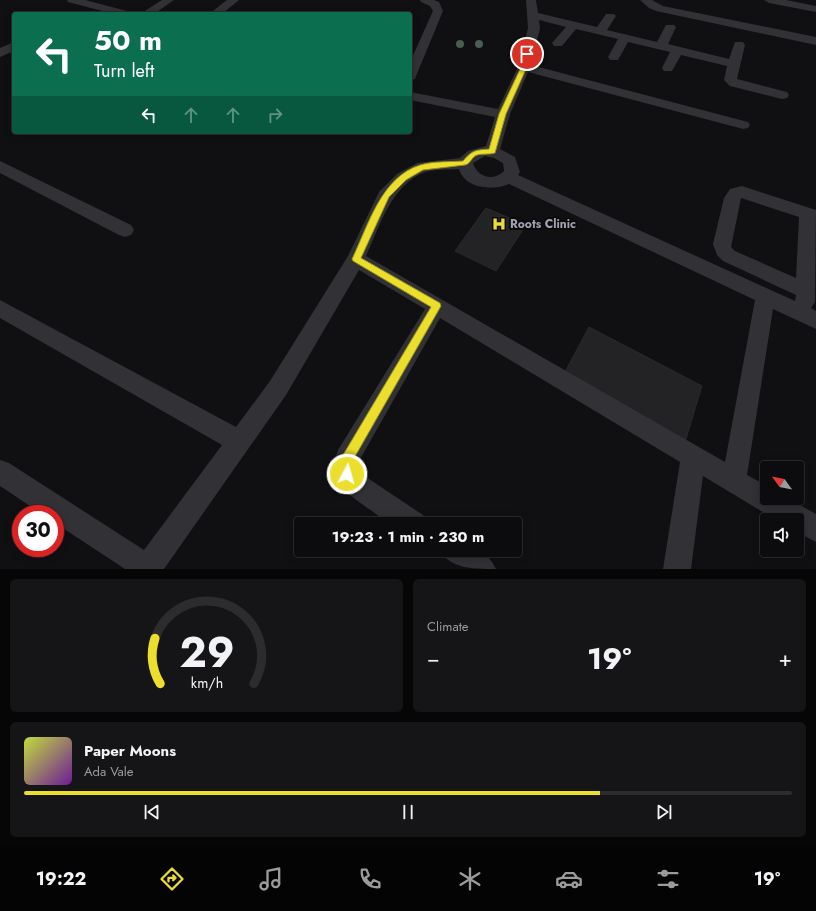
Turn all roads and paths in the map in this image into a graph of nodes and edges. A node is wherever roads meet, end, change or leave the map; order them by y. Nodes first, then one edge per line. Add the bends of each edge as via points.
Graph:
1 (72, 0) edge
2 (169, 0) edge
3 (234, 0) edge
4 (425, 0) edge
5 (531, 0) edge
6 (645, 0) edge
7 (769, 0) edge
8 (557, 8) dead end
9 (816, 9) edge
10 (120, 12) edge
11 (149, 12) edge
12 (219, 12) edge
13 (532, 15) junction
14 (610, 16) dead end
15 (548, 19) junction
16 (573, 25) junction
17 (670, 27) dead end
18 (600, 31) junction
19 (625, 38) junction
20 (816, 41) edge
21 (12, 42) edge
22 (558, 44) dead end
23 (661, 46) junction
24 (739, 46) dead end
25 (677, 50) junction
26 (0, 53) edge
27 (614, 57) dead end
28 (734, 64) junction
29 (524, 67) junction
30 (668, 68) dead end
31 (412, 71) edge
32 (782, 95) dead end
33 (412, 96) edge
34 (503, 114) junction
35 (743, 125) dead end
36 (492, 152) junction
37 (465, 163) junction
38 (0, 166) edge
39 (509, 177) junction
40 (812, 215) edge
41 (125, 230) dead end
42 (356, 259) junction
43 (805, 291) junction
44 (765, 296) junction
45 (437, 306) junction
46 (0, 308) edge
47 (810, 317) edge
48 (239, 442) junction
49 (693, 457) junction
50 (0, 472) edge
51 (734, 481) junction
52 (404, 517) edge
53 (816, 529) edge
54 (464, 557) edge
55 (147, 569) edge
56 (482, 569) edge
57 (676, 569) edge

1 - 10 street
2 - 11 street
3 - 12 street
4 - 31 street via 435,4 438,11
5 - 13 street
6 - 20 street via 660,9
7 - 9 street
8 - 15 street
13 - 15 street
13 - 29 street via 534,28
14 - 18 street
15 - 16 street
16 - 18 street
16 - 22 street
17 - 23 street
18 - 19 street
19 - 23 street
19 - 27 street
21 - 26 street
23 - 25 street
24 - 28 street
25 - 28 street
25 - 30 street
28 - 32 street via 730,78 732,82
29 - 34 street
29 - 35 street
33 - 34 street
34 - 36 street
36 - 37 street via 478,152
36 - 39 street via 510,161 512,172
37 - 39 street via 468,173 480,181 496,183
37 - 42 street via 422,167 403,178 386,196
38 - 41 street
39 - 44 street
40 - 43 street
40 - 43 street via 749,194 736,193 732,198 722,244 723,250 729,256
42 - 45 street
42 - 48 street via 278,388
43 - 47 street
44 - 47 street
44 - 51 street
45 - 49 street
45 - 52 street via 347,459 347,474 360,488
46 - 48 street
48 - 55 street
49 - 51 street
49 - 57 street
50 - 55 street
51 - 53 street
54 - 56 street

